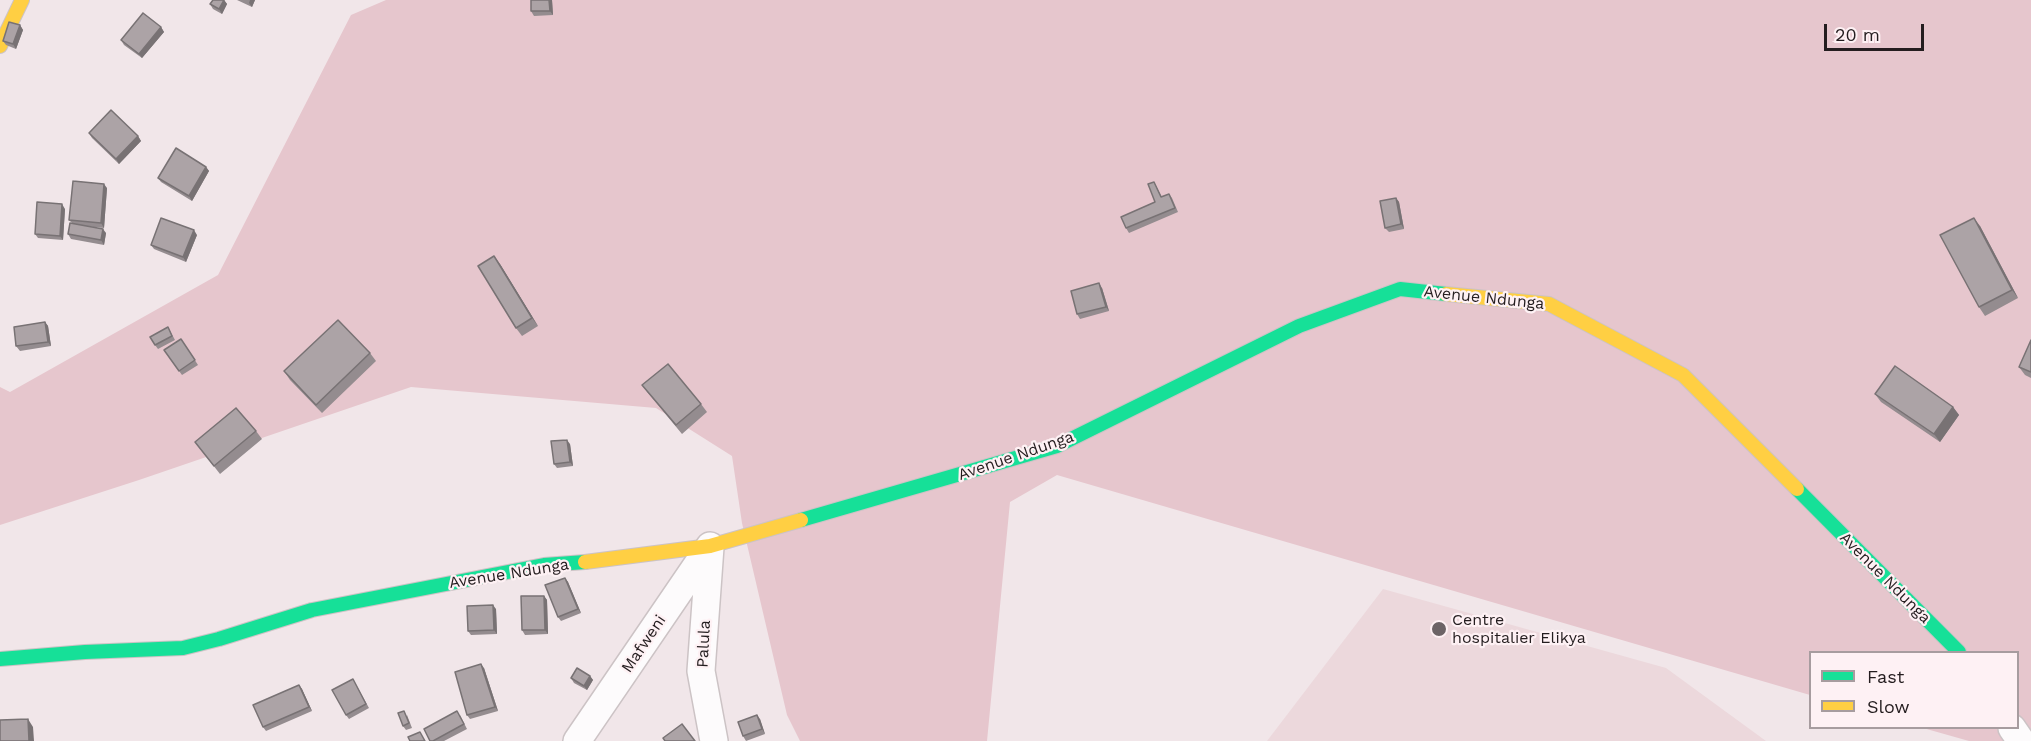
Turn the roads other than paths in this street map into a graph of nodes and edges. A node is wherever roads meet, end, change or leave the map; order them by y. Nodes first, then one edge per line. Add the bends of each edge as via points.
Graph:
1 (22, 0) edge
2 (0, 46) edge
3 (710, 546) junction
4 (1958, 651) edge
5 (0, 659) edge
6 (577, 741) edge
7 (714, 741) edge

1 - 2 street
3 - 4 street, Avenue Ndunga via 1057,446 1299,326 1400,289 1549,304 1683,375
3 - 5 street, Avenue Ndunga via 544,565 312,610 183,648
3 - 6 street, Mafweni
3 - 7 street, Palula via 701,671

